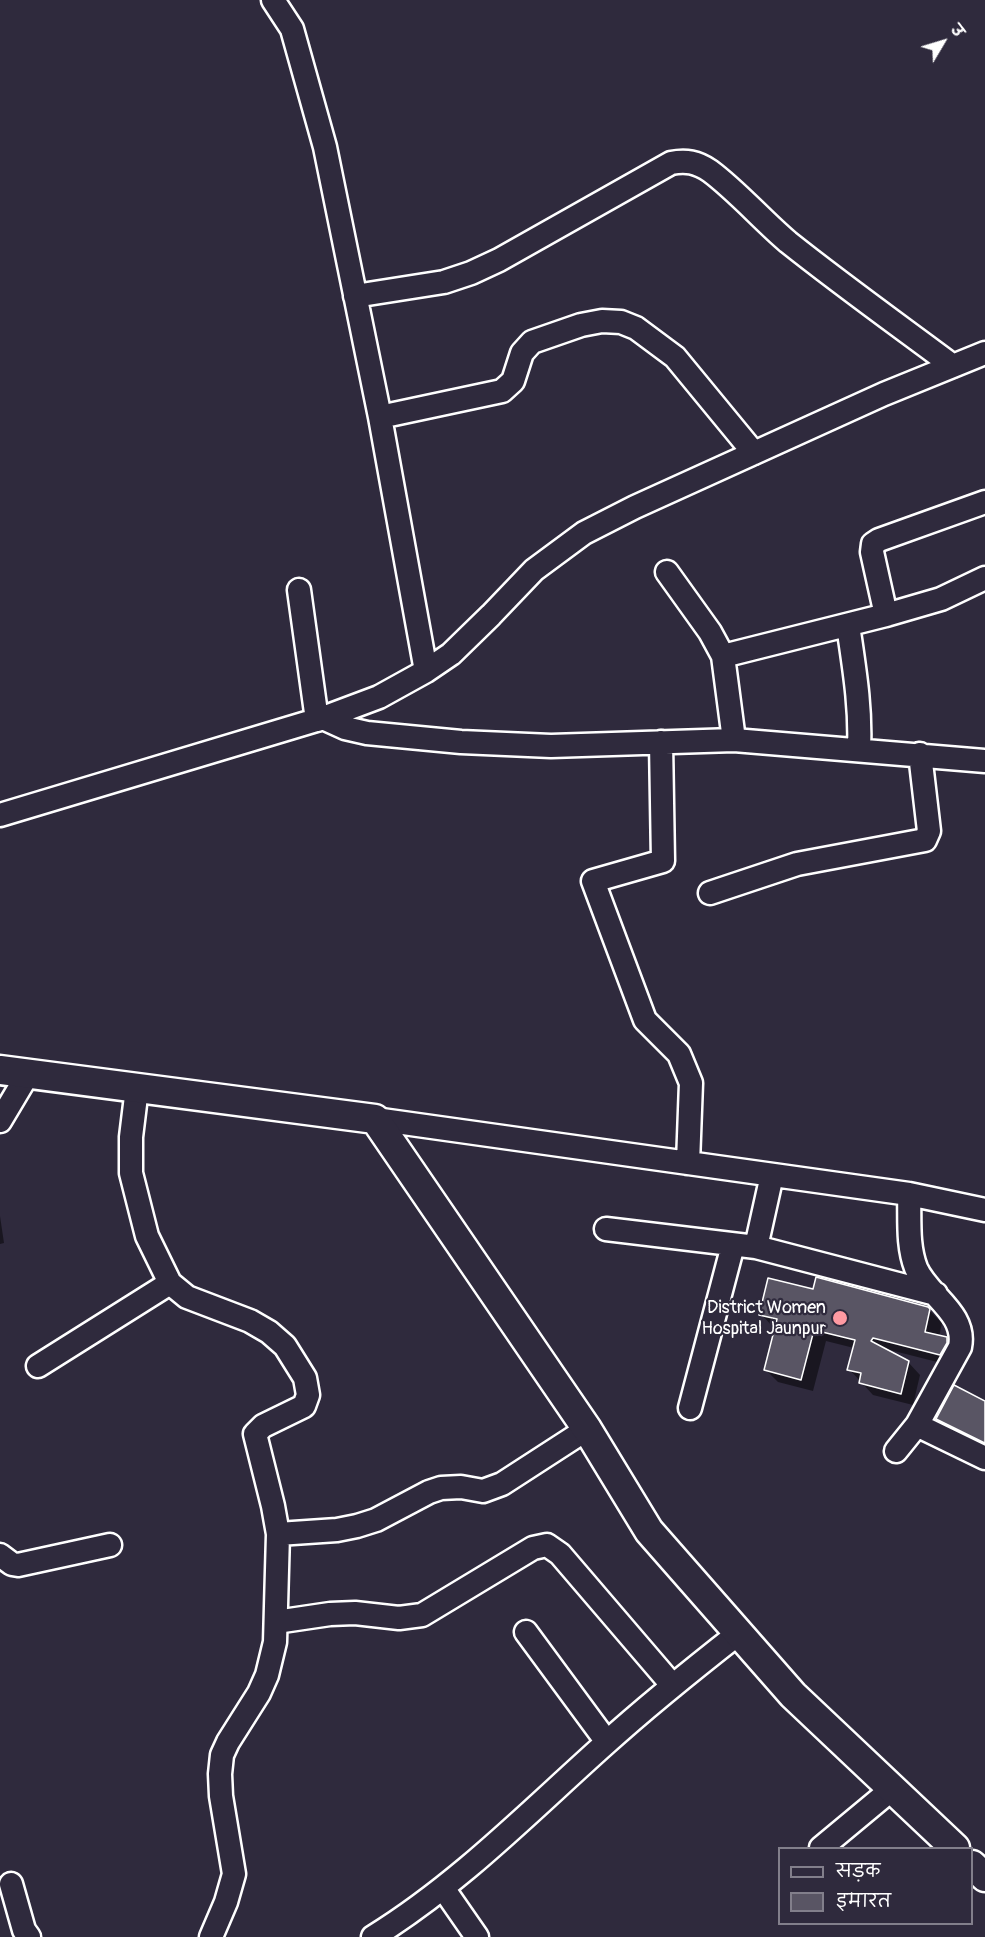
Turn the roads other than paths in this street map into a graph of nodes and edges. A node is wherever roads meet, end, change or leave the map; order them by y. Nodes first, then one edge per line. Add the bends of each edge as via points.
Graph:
1 (273, 0) edge
2 (355, 296) junction
3 (985, 353) edge
4 (954, 366) junction
5 (380, 417) junction
6 (754, 453) junction
7 (985, 502) edge
8 (667, 572) dead end
9 (985, 578) edge
10 (299, 590) dead end
11 (886, 615) junction
12 (848, 625) junction
13 (723, 656) junction
14 (426, 671) junction
15 (320, 719) junction
16 (734, 740) junction
17 (661, 742) junction
18 (859, 749) junction
19 (920, 754) junction
20 (985, 760) edge
21 (0, 815) edge
22 (710, 893) dead end
23 (0, 1070) edge
24 (28, 1074) junction
25 (137, 1088) junction
26 (375, 1119) junction
27 (0, 1121) edge
28 (688, 1163) junction
29 (772, 1175) junction
30 (909, 1194) junction
31 (985, 1210) edge
32 (606, 1229) dead end
33 (733, 1245) junction
34 (756, 1247) junction
35 (170, 1283) junction
36 (936, 1294) junction
37 (38, 1366) dead end
38 (690, 1408) dead end
39 (917, 1425) junction
40 (586, 1429) junction
41 (896, 1451) dead end
42 (985, 1458) edge
43 (278, 1534) junction
44 (110, 1545) dead end
45 (5, 1559) edge
46 (276, 1622) junction
47 (526, 1632) dead end
48 (739, 1633) junction
49 (673, 1686) junction
50 (607, 1742) junction
51 (892, 1790) junction
52 (822, 1847) edge
53 (953, 1847) edge
54 (973, 1866) edge
55 (985, 1877) edge
56 (11, 1884) dead end
57 (443, 1888) junction
58 (29, 1937) edge
59 (211, 1937) edge
60 (374, 1937) edge
61 (477, 1937) edge

1 - 2 street via 292,29 325,147
2 - 4 street via 444,282 471,273 671,163 683,161 710,172 796,248
2 - 5 street
3 - 4 street
4 - 6 street
5 - 6 street via 502,391 513,381 522,353 532,342 581,325 621,322 636,328 675,357
5 - 14 street
6 - 14 street via 584,533 534,570 451,654
7 - 11 street via 873,544
8 - 13 street
9 - 11 street via 941,599
10 - 15 street
11 - 12 street
12 - 13 street
12 - 18 street via 859,698
13 - 16 street
14 - 15 street via 379,697
15 - 17 street via 367,734 461,742 551,746
15 - 21 street
16 - 17 street
16 - 18 street
17 - 28 street via 663,861 593,881 645,1020 679,1054 691,1083
18 - 19 street
19 - 20 street
19 - 22 street via 929,831 925,840 796,864
23 - 24 main road
24 - 25 main road
24 - 27 street
25 - 26 main road
25 - 35 street via 131,1173 147,1236
26 - 28 street
26 - 40 main road
28 - 29 street
29 - 30 street
29 - 34 street
30 - 31 street
30 - 36 street via 910,1249 917,1270
32 - 33 street
33 - 34 street
33 - 38 street
34 - 36 street
35 - 37 street
35 - 43 street via 187,1297 269,1332 285,1346 305,1378 308,1395 303,1406 255,1434
36 - 39 street via 952,1314 962,1337
39 - 41 street
39 - 42 street
40 - 43 street via 501,1484 483,1491 441,1488 357,1526
40 - 48 main road via 649,1531
43 - 46 street
44 - 45 street via 25,1564
46 - 49 street via 330,1614 399,1618 422,1615 533,1548 547,1545 560,1554
46 - 59 street via 267,1675 222,1755 221,1796 234,1874
47 - 50 street
48 - 49 street
48 - 51 main road via 793,1695
49 - 50 street
50 - 57 street
51 - 52 street
51 - 53 main road
54 - 55 main road
56 - 58 street
57 - 60 street
57 - 61 street

